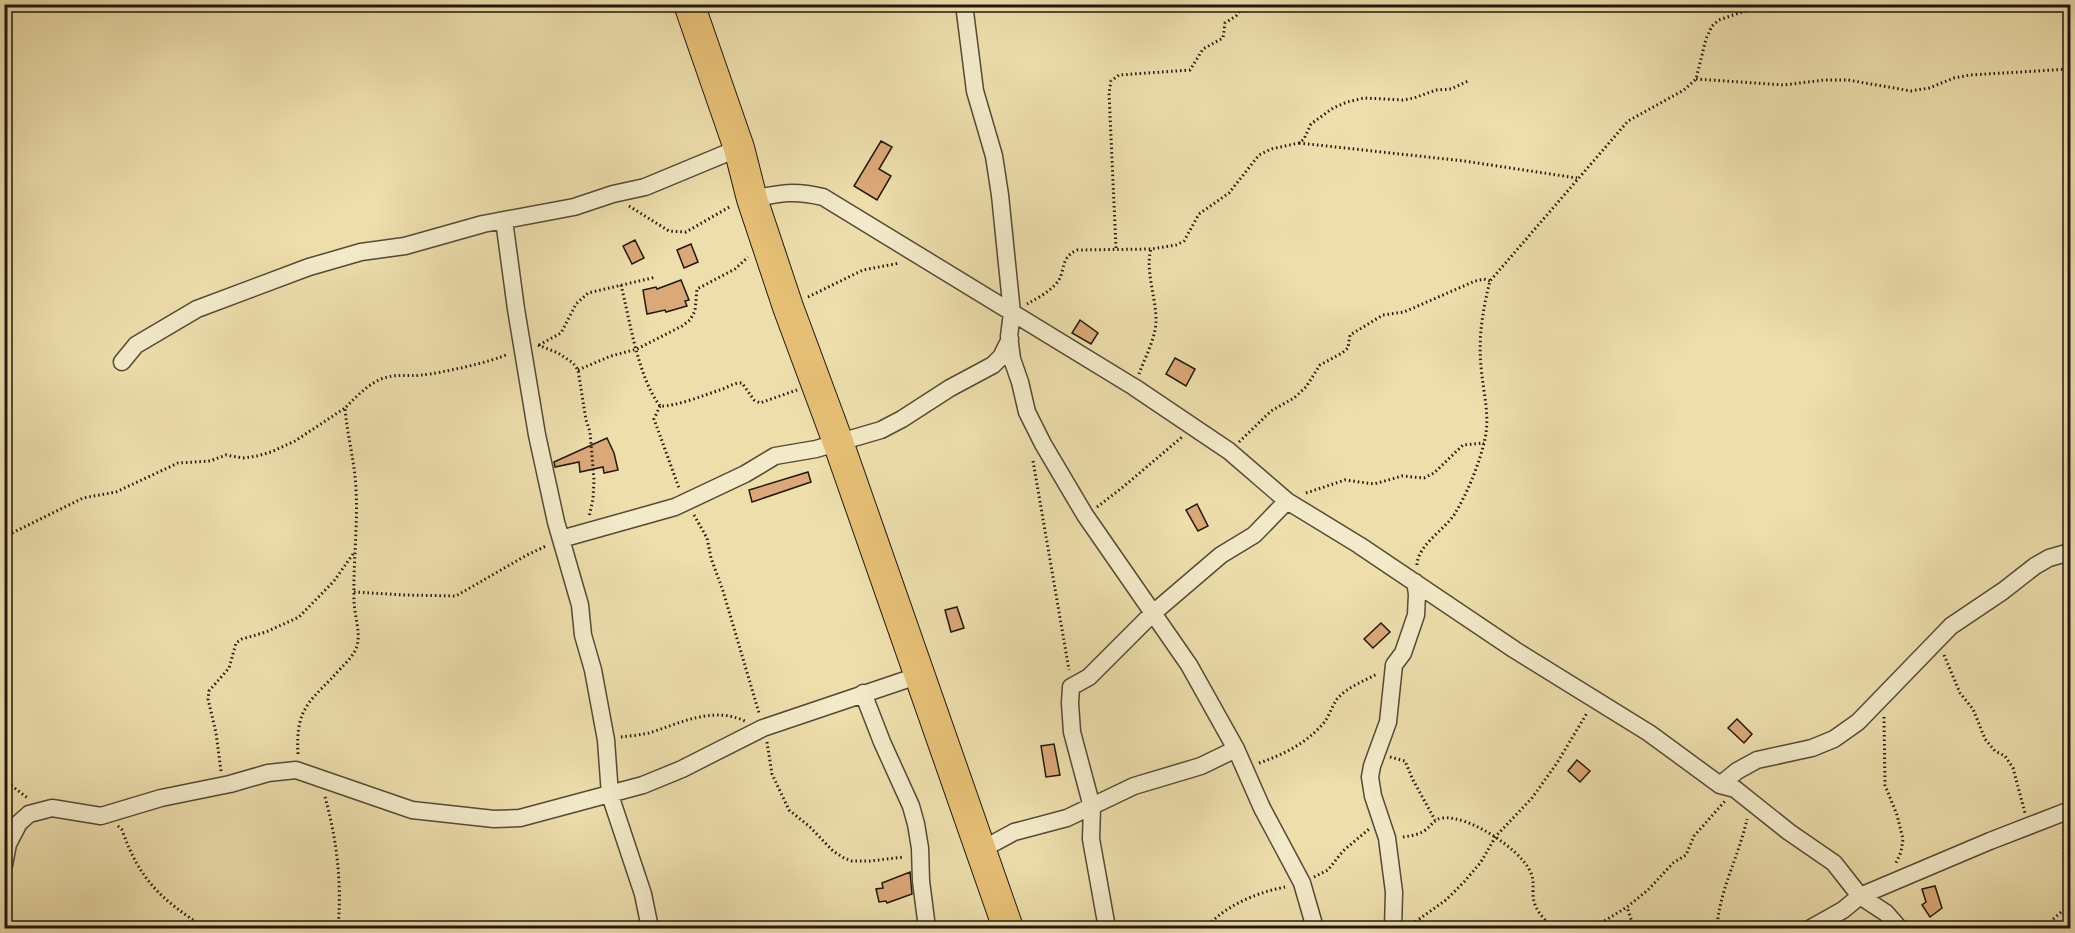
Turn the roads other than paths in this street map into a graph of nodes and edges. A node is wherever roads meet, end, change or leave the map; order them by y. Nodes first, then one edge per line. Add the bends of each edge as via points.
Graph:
1 (689, 4) edge
2 (964, 4) edge
3 (739, 148) junction
4 (752, 199) junction
5 (504, 220) junction
6 (1012, 314) junction
7 (1010, 339) junction
8 (122, 362) dead end
9 (838, 442) junction
10 (1287, 501) junction
11 (561, 539) junction
12 (2070, 552) edge
13 (1415, 582) junction
14 (1152, 614) junction
15 (920, 675) junction
16 (863, 693) junction
17 (1236, 749) junction
18 (1727, 787) junction
19 (610, 795) junction
20 (1092, 807) junction
21 (2067, 811) edge
22 (981, 850) junction
23 (4, 865) edge
24 (1860, 896) junction
25 (650, 928) edge
26 (927, 928) edge
27 (1008, 928) edge
28 (1107, 928) edge
29 (1315, 928) edge
30 (1393, 928) edge
31 (1811, 928) edge
32 (1899, 928) edge

1 - 3 highway
2 - 6 street via 975,91 994,156
3 - 4 highway
3 - 5 street via 645,187 574,207
4 - 6 street via 786,192 823,197
4 - 9 highway
5 - 8 street via 405,246 361,252 214,301 136,345
5 - 11 street via 516,309 528,345 537,435
6 - 7 street
6 - 10 street via 1195,427
7 - 9 street via 993,365 881,430
7 - 14 street via 1027,412 1043,444
9 - 11 street via 776,456 746,474 654,514
9 - 15 highway
10 - 13 street
10 - 14 street via 1254,535 1221,555
11 - 19 street via 593,670 606,740
12 - 18 street via 2035,566 1951,626 1884,696 1834,739 1757,760 1737,771
13 - 18 street
13 - 30 street via 1416,615 1408,643 1394,665 1388,722 1370,777 1372,796 1387,838 1394,892
14 - 17 street via 1189,665
14 - 20 street via 1089,677 1071,687 1072,732
15 - 16 street
15 - 22 highway
16 - 19 street via 764,728 682,769
16 - 26 street via 916,824
17 - 20 street via 1201,766 1134,786
17 - 29 street via 1302,883
18 - 24 street via 1834,863
19 - 23 street via 520,818 494,819 412,810 296,770 281,771 101,816 52,808 29,814 19,823 8,844
19 - 25 street via 643,894
20 - 22 street via 1014,832
20 - 28 street via 1091,839
21 - 24 street
22 - 27 highway
24 - 31 street
24 - 32 street via 1886,913

